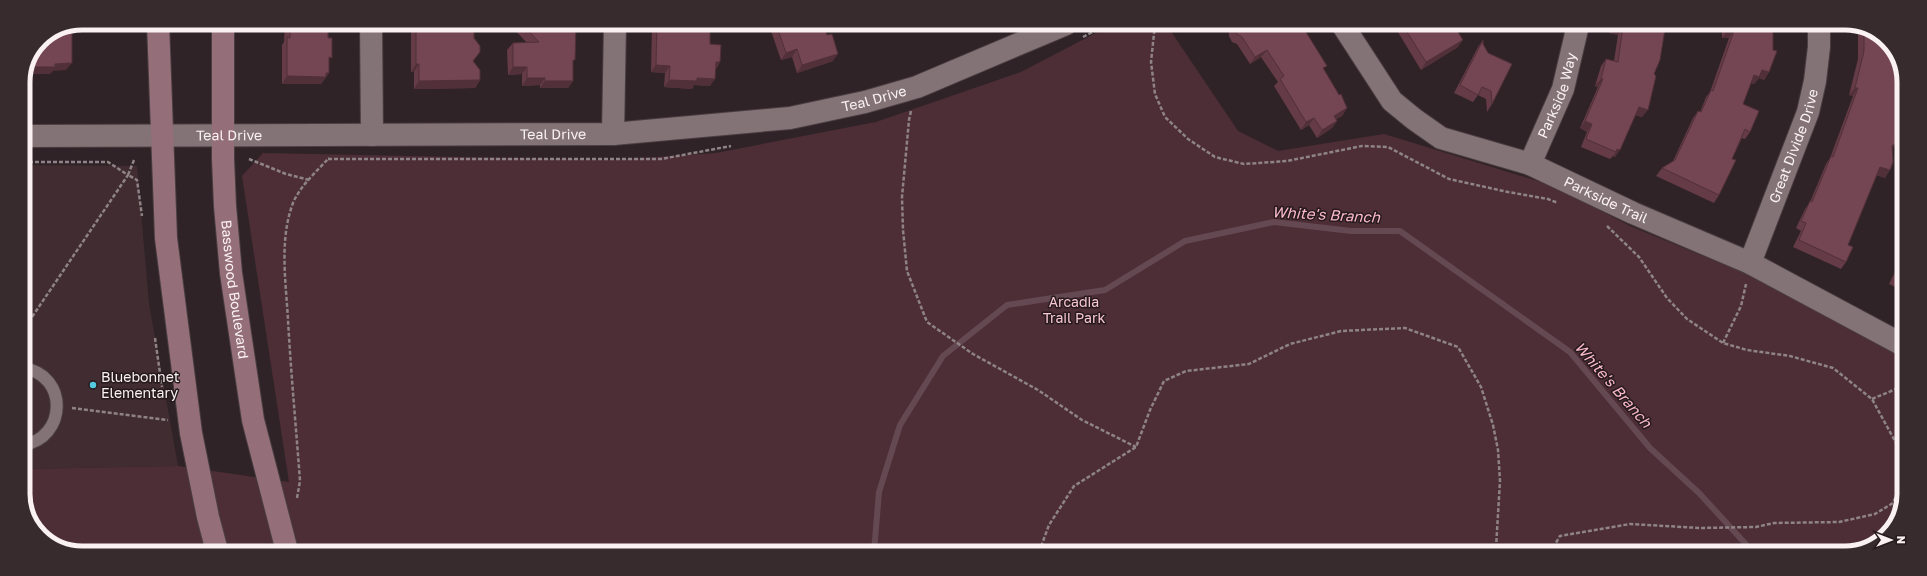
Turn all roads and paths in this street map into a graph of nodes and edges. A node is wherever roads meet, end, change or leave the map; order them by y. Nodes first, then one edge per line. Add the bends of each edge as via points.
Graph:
1 (158, 30) edge
2 (223, 30) edge
3 (370, 30) edge
4 (614, 30) edge
5 (1052, 30) edge
6 (1154, 30) edge
7 (1346, 30) edge
8 (1577, 30) edge
9 (1819, 30) edge
10 (910, 89) junction
11 (613, 134) junction
12 (363, 135) junction
13 (30, 136) edge
14 (162, 136) junction
15 (222, 136) junction
16 (250, 159) dead end
17 (30, 162) edge
18 (1530, 164) junction
19 (309, 180) junction
20 (1562, 204) dead end
21 (1607, 225) dead end
22 (1750, 263) junction
23 (32, 317) dead end
24 (1897, 342) edge
25 (1723, 343) junction
26 (30, 369) edge
27 (1897, 389) edge
28 (1872, 399) junction
29 (57, 406) junction
30 (172, 421) dead end
31 (30, 443) edge
32 (1897, 445) edge
33 (1136, 447) junction
34 (1897, 494) edge
35 (296, 500) dead end
36 (284, 542) edge
37 (216, 546) edge
38 (1041, 546) edge
39 (1496, 546) edge
40 (1554, 546) edge

1 - 14 main road
2 - 15 main road, Basswood Boulevard
3 - 12 street
4 - 11 street
5 - 10 street, Teal Drive
6 - 20 path via 1151,62 1155,94 1165,117 1188,139 1215,157 1244,164 1287,162 1362,146 1388,147 1449,179
7 - 18 street, Parkside Trail via 1392,101 1414,119 1441,138
8 - 18 street, Parkside Way via 1563,89
9 - 22 street, Great Divide Drive via 1816,81 1808,112
10 - 11 street, Teal Drive via 865,102 790,118
10 - 33 path via 912,107 902,197 907,271 927,322 973,354 1038,390 1082,420
11 - 12 street, Teal Drive
12 - 15 street, Teal Drive
12 - 19 path
13 - 14 street, Teal Drive
14 - 15 street, Teal Drive
14 - 37 main road via 166,238 176,330 191,433
15 - 36 main road, Basswood Boulevard via 231,274 252,412
16 - 19 path via 286,174
17 - 23 path via 108,162 128,175
18 - 22 street, Parkside Trail via 1633,214
19 - 35 path via 294,202 286,228 284,264 300,481
21 - 25 path via 1639,257 1667,298 1687,318
22 - 24 street, Parkside Trail
22 - 25 path via 1741,306
25 - 28 path via 1747,350 1790,356 1834,368
26 - 29 lane via 50,381
27 - 28 path
28 - 32 path
29 - 30 path
29 - 31 lane via 56,418 47,433
33 - 38 path via 1074,486 1049,525
33 - 39 path via 1164,381 1186,371 1249,364 1290,344 1341,331 1406,328 1458,347 1481,387 1498,450 1500,481
34 - 40 path via 1893,503 1875,514 1839,522 1700,528 1630,524 1560,536

